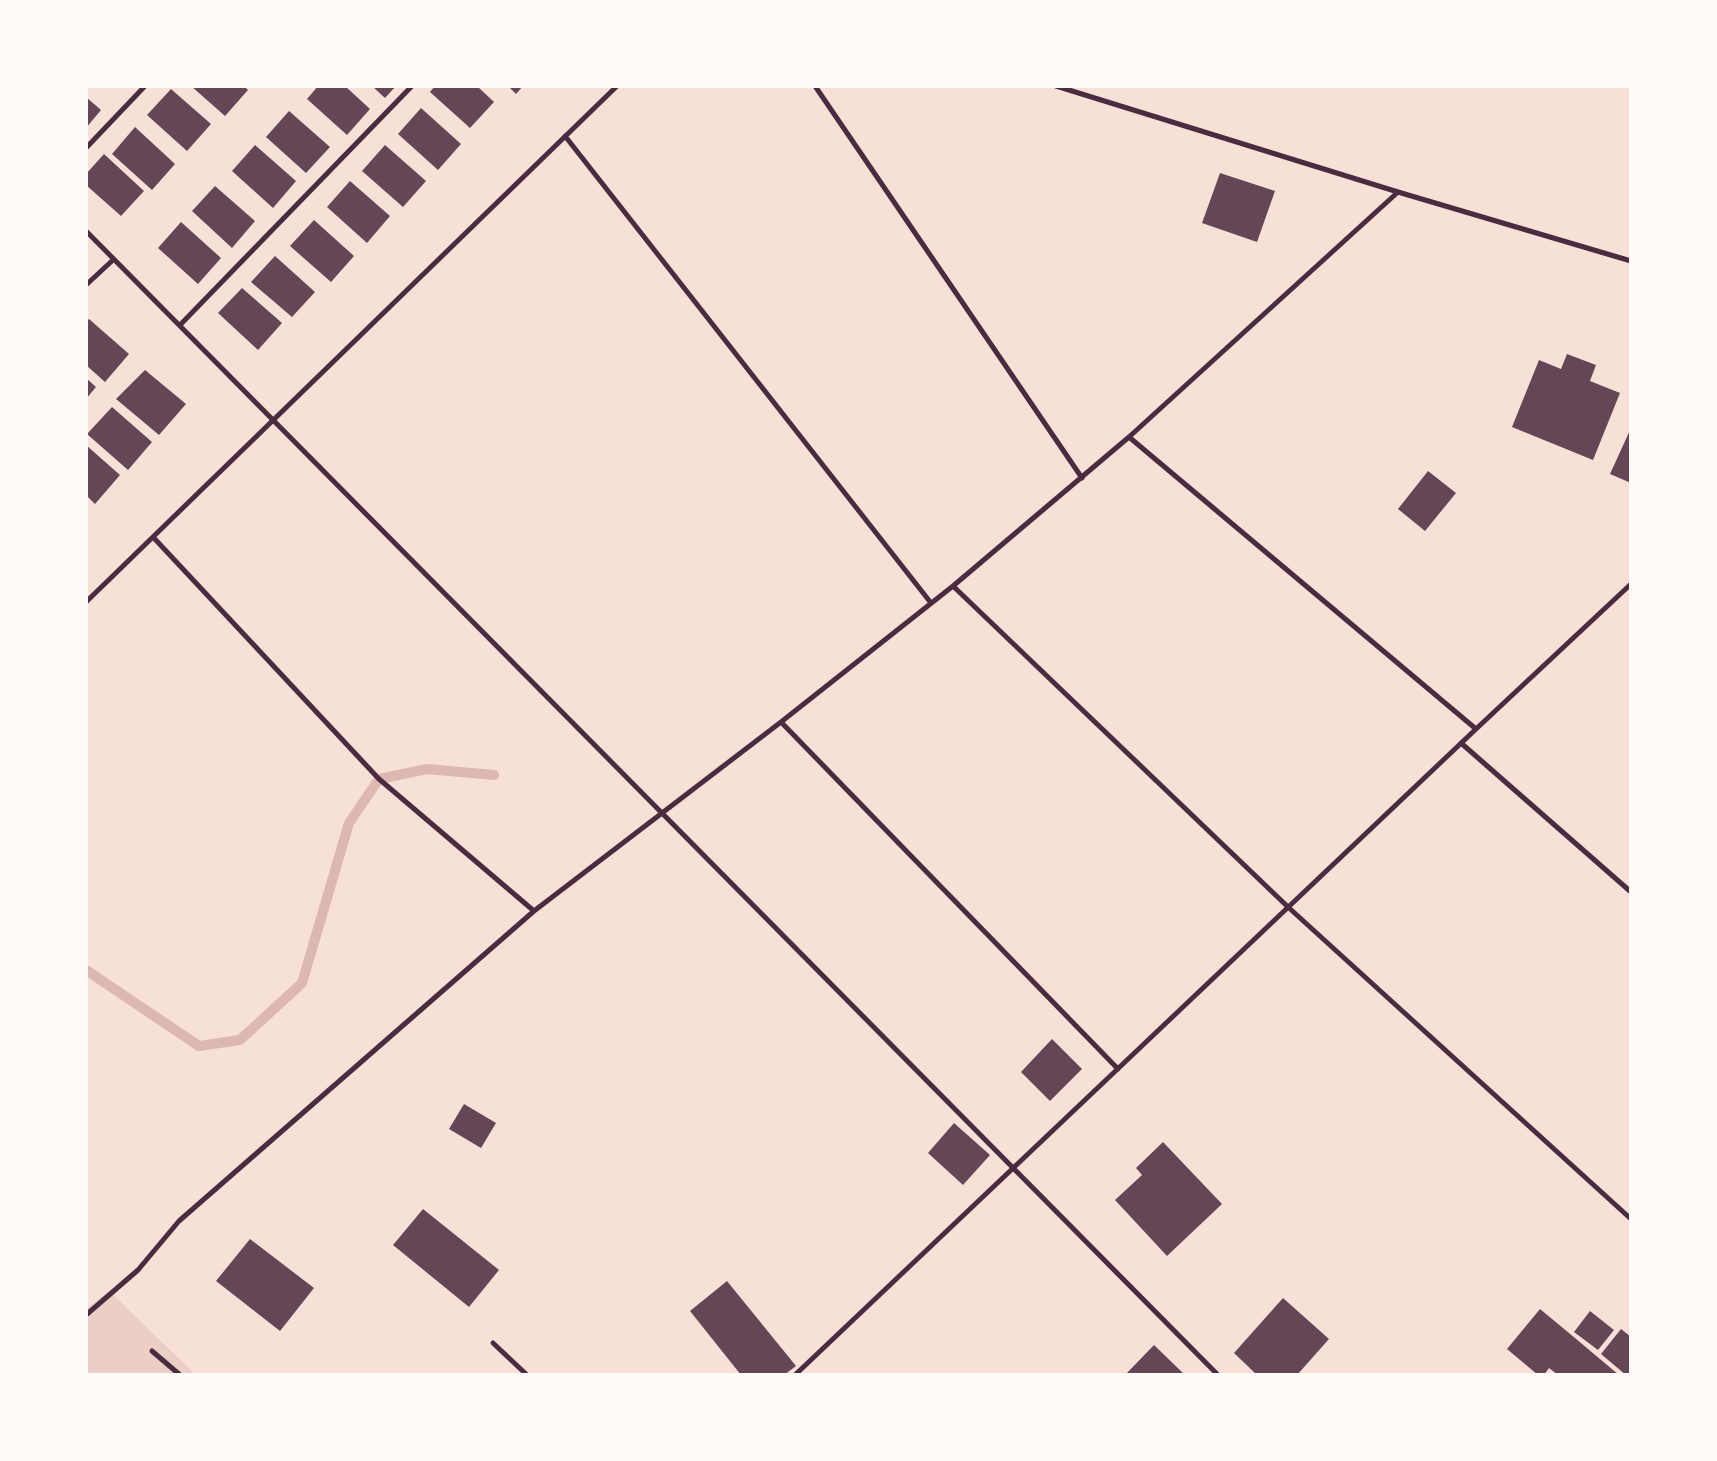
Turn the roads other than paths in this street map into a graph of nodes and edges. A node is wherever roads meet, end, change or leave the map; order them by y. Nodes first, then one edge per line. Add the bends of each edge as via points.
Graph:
1 (145, 86) edge
2 (412, 86) edge
3 (617, 86) edge
4 (815, 86) edge
5 (1056, 86) edge
6 (565, 136) junction
7 (86, 148) edge
8 (1398, 192) junction
9 (86, 231) edge
10 (114, 259) junction
11 (1631, 261) edge
12 (86, 285) edge
13 (180, 325) junction
14 (274, 419) junction
15 (1129, 437) junction
16 (1082, 478) junction
17 (153, 537) junction
18 (1631, 584) edge
19 (953, 586) junction
20 (86, 602) edge
21 (931, 603) junction
22 (781, 722) junction
23 (1476, 729) junction
24 (1461, 743) junction
25 (663, 813) junction
26 (1631, 892) edge
27 (1288, 907) junction
28 (534, 911) junction
29 (1118, 1069) junction
30 (1013, 1168) junction
31 (1631, 1219) edge
32 (86, 1316) edge
33 (493, 1343) dead end
34 (152, 1351) dead end
35 (180, 1375) edge
36 (526, 1375) edge
37 (795, 1375) edge
38 (1218, 1375) edge

1 - 7 street
2 - 13 street
3 - 6 street
4 - 16 street
5 - 8 street
6 - 14 street
6 - 21 street
8 - 11 street
8 - 15 street
9 - 10 street
10 - 12 street
10 - 13 street
13 - 14 street
14 - 17 street
14 - 25 street
15 - 16 street
15 - 23 street
16 - 19 street
17 - 20 street
17 - 28 street via 379,779
18 - 23 street
19 - 21 street
19 - 27 street
21 - 22 street
22 - 25 street
22 - 29 street
23 - 24 street
24 - 26 street
24 - 27 street
25 - 28 street
25 - 30 street
27 - 29 street
27 - 31 street
28 - 32 street via 179,1221 138,1270
29 - 30 street
30 - 37 street
30 - 38 street
33 - 36 street
34 - 35 street

